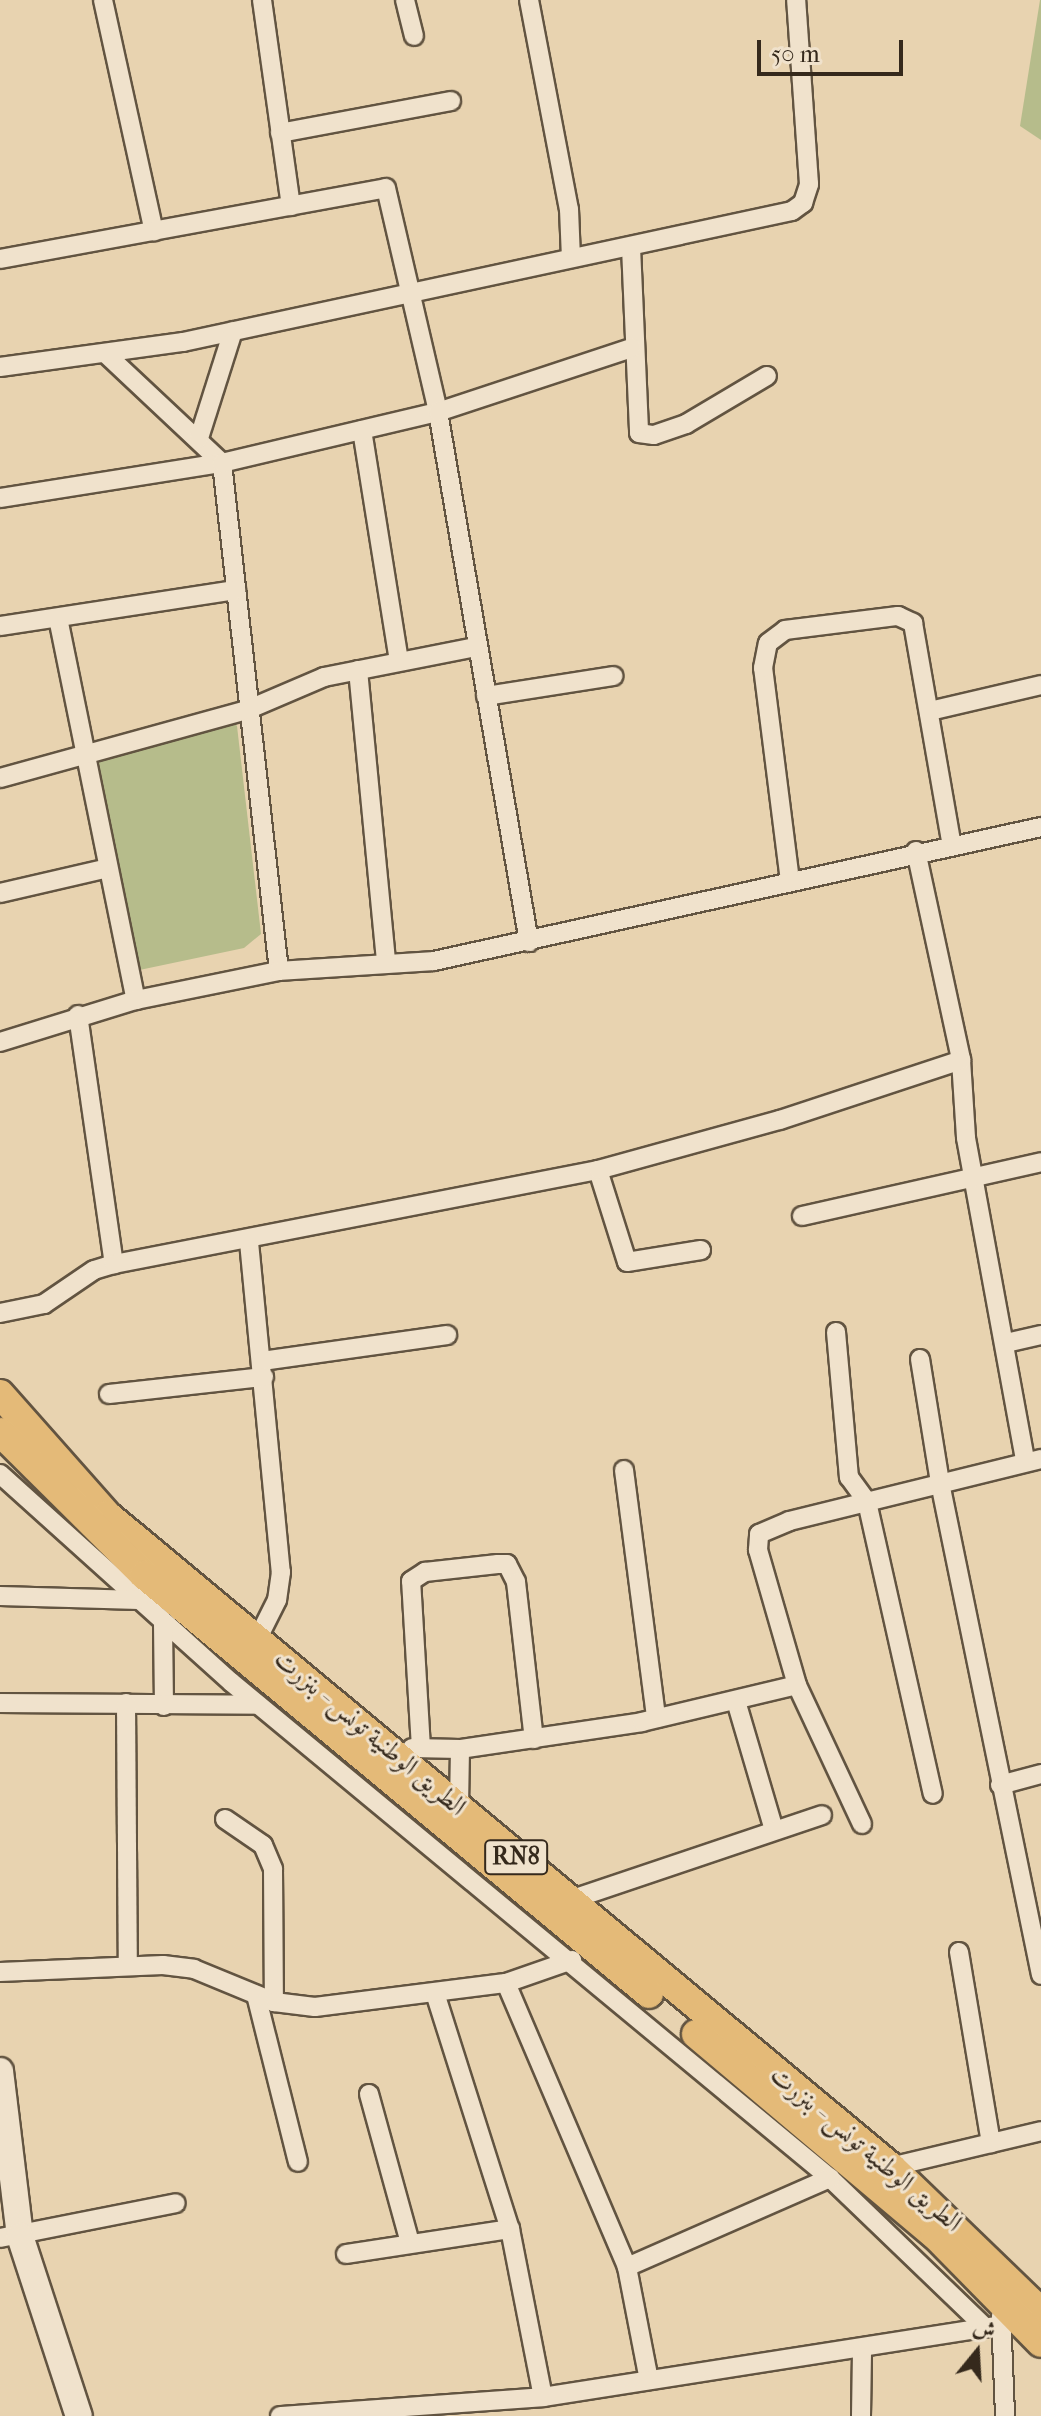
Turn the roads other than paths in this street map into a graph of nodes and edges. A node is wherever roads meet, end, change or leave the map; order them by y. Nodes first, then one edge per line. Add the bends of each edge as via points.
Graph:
1 (103, 0) edge
2 (262, 0) edge
3 (405, 0) edge
4 (529, 0) edge
5 (796, 0) edge
6 (414, 36) dead end
7 (451, 101) dead end
8 (280, 133) junction
9 (291, 206) junction
10 (154, 231) junction
11 (631, 247) junction
12 (571, 258) junction
13 (0, 259) edge
14 (415, 293) junction
15 (233, 331) junction
16 (632, 348) junction
17 (107, 355) junction
18 (0, 367) edge
19 (767, 376) dead end
20 (438, 412) junction
21 (362, 430) junction
22 (199, 438) junction
23 (222, 463) junction
24 (0, 498) edge
25 (236, 590) junction
26 (58, 618) junction
27 (0, 626) edge
28 (475, 647) junction
29 (399, 661) junction
30 (358, 670) junction
31 (613, 676) dead end
32 (1041, 685) edge
33 (486, 696) junction
34 (247, 710) junction
35 (930, 711) junction
36 (82, 754) junction
37 (0, 778) edge
38 (1041, 827) edge
39 (952, 846) junction
40 (916, 851) junction
41 (108, 868) junction
42 (790, 881) junction
43 (0, 893) edge
44 (529, 942) junction
45 (386, 963) junction
46 (279, 971) junction
47 (136, 1000) junction
48 (78, 1015) junction
49 (0, 1042) edge
50 (961, 1060) junction
51 (1041, 1162) edge
52 (598, 1170) junction
53 (976, 1174) junction
54 (802, 1216) dead end
55 (249, 1242) junction
56 (701, 1250) dead end
57 (114, 1264) junction
58 (0, 1313) edge
59 (836, 1332) dead end
60 (447, 1335) dead end
61 (1041, 1335) edge
62 (1006, 1343) junction
63 (920, 1359) dead end
64 (263, 1369) junction
65 (109, 1394) dead end
66 (2, 1421) edge
67 (1033, 1460) edge
68 (624, 1470) dead end
69 (0, 1474) edge
70 (940, 1483) junction
71 (867, 1502) junction
72 (0, 1596) edge
73 (139, 1600) junction
74 (163, 1624) junction
75 (258, 1638) junction
76 (797, 1685) junction
77 (736, 1701) junction
78 (0, 1703) edge
79 (126, 1703) junction
80 (258, 1705) junction
81 (164, 1706) junction
82 (656, 1718) junction
83 (534, 1739) junction
84 (380, 1748) junction
85 (421, 1748) junction
86 (460, 1749) junction
87 (1041, 1774) edge
88 (1000, 1785) junction
89 (933, 1794) dead end
90 (459, 1807) junction
91 (822, 1815) dead end
92 (225, 1819) dead end
93 (862, 1824) dead end
94 (774, 1830) junction
95 (500, 1856) junction
96 (567, 1901) junction
97 (596, 1951) junction
98 (959, 1952) dead end
99 (566, 1963) junction
100 (128, 1965) junction
101 (0, 1972) edge
102 (1041, 1975) edge
103 (506, 1983) junction
104 (435, 1993) junction
105 (256, 1995) junction
106 (274, 2002) junction
107 (0, 2071) edge
108 (369, 2094) dead end
109 (1, 2102) edge
110 (1041, 2131) edge
111 (991, 2143) junction
112 (298, 2162) dead end
113 (877, 2170) junction
114 (830, 2178) junction
115 (176, 2203) dead end
116 (510, 2229) junction
117 (10, 2237) edge
118 (410, 2243) junction
119 (346, 2254) dead end
120 (627, 2267) junction
121 (1041, 2312) edge
122 (995, 2316) junction
123 (1041, 2343) edge
124 (862, 2349) junction
125 (649, 2380) junction
126 (543, 2397) junction
127 (79, 2416) edge
128 (280, 2416) edge
129 (861, 2416) edge
130 (1005, 2416) edge

1 - 10 street
2 - 8 street
3 - 6 street
4 - 12 street via 569,209
5 - 11 street via 809,184 803,203
7 - 8 street
8 - 9 street
9 - 10 street
9 - 14 street via 386,188
10 - 13 street
11 - 12 street
11 - 16 street
12 - 14 street
14 - 15 street
14 - 20 street
15 - 17 street
15 - 22 street
16 - 19 street via 636,428 645,435 686,424
16 - 20 street
17 - 18 street
17 - 22 street
20 - 21 street
20 - 28 street
21 - 23 street
21 - 29 street
22 - 23 street
23 - 24 street
23 - 25 street
25 - 26 street
25 - 34 street
26 - 27 street
26 - 36 street
28 - 29 street
28 - 33 street
29 - 30 street
30 - 34 street via 324,677
30 - 45 street
31 - 33 street
32 - 35 street
33 - 44 street
34 - 36 street
34 - 46 street
35 - 39 street
35 - 42 street via 918,632 906,619 785,630 768,643 763,668
36 - 37 street
36 - 41 street
38 - 39 street
39 - 40 street
40 - 42 street
40 - 50 street
41 - 43 street
41 - 47 street
42 - 44 street
44 - 45 street
45 - 46 street
46 - 47 street
47 - 48 street
48 - 49 street
48 - 57 street
50 - 52 street via 780,1120
50 - 53 street
51 - 53 street
52 - 55 street
52 - 56 street via 627,1262
53 - 54 street
53 - 62 street
55 - 57 street
55 - 64 street
57 - 58 street via 94,1270 44,1304
59 - 71 street via 846,1463 854,1488
60 - 64 street
61 - 62 street
62 - 67 street
63 - 70 street
64 - 65 street
64 - 75 street via 281,1587
66 - 75 main road, الطريق الوطنية تونس - بنزرت / RN8
66 - 95 main road, الطريق الوطنية تونس - بنزرت / RN8 via 144,1575
67 - 70 street
68 - 82 street
69 - 73 street
70 - 71 street
70 - 88 street
71 - 76 street via 771,1525 759,1534 758,1550
71 - 89 street
72 - 73 street
73 - 74 street
74 - 80 street
74 - 81 street
75 - 84 main road, الطريق الوطنية تونس - بنزرت / RN8
76 - 77 street
76 - 93 street
77 - 82 street
77 - 94 street
78 - 79 street
79 - 81 street
79 - 100 street
80 - 81 street
80 - 99 street
82 - 83 street
83 - 85 street via 516,1582 507,1564 498,1564 425,1572 411,1581
83 - 86 street
84 - 85 street
84 - 90 main road, الطريق الوطنية تونس - بنزرت / RN8
85 - 86 street
86 - 90 street
87 - 88 street
88 - 102 street
90 - 95 main road, الطريق الوطنية تونس - بنزرت / RN8
91 - 94 street
92 - 106 street via 263,1845 273,1869
94 - 96 street
95 - 96 main road, الطريق الوطنية تونس - بنزرت / RN8
95 - 97 main road, الطريق الوطنية تونس - بنزرت / RN8
96 - 113 main road, الطريق الوطنية تونس - بنزرت / RN8
97 - 99 street
97 - 113 main road, الطريق الوطنية تونس - بنزرت / RN8
98 - 111 street
99 - 103 street
99 - 114 street
100 - 101 street
100 - 105 street via 194,1969
103 - 104 street
103 - 120 street
104 - 106 street via 315,2007
104 - 116 street
105 - 106 street
105 - 112 street
107 - 109 street
108 - 118 street
109 - 117 street
110 - 111 street
111 - 113 street
113 - 121 main road, الطريق الوطنية تونس - بنزرت / RN8
113 - 122 main road, الطريق الوطنية تونس - بنزرت / RN8
114 - 120 street
114 - 122 street
115 - 117 street
116 - 118 street
116 - 126 street
117 - 127 street
118 - 119 street
120 - 125 street
122 - 123 main road, الطريق الوطنية تونس - بنزرت / RN8
122 - 124 street
122 - 130 street
124 - 125 street
124 - 129 street
125 - 126 street
126 - 128 street

